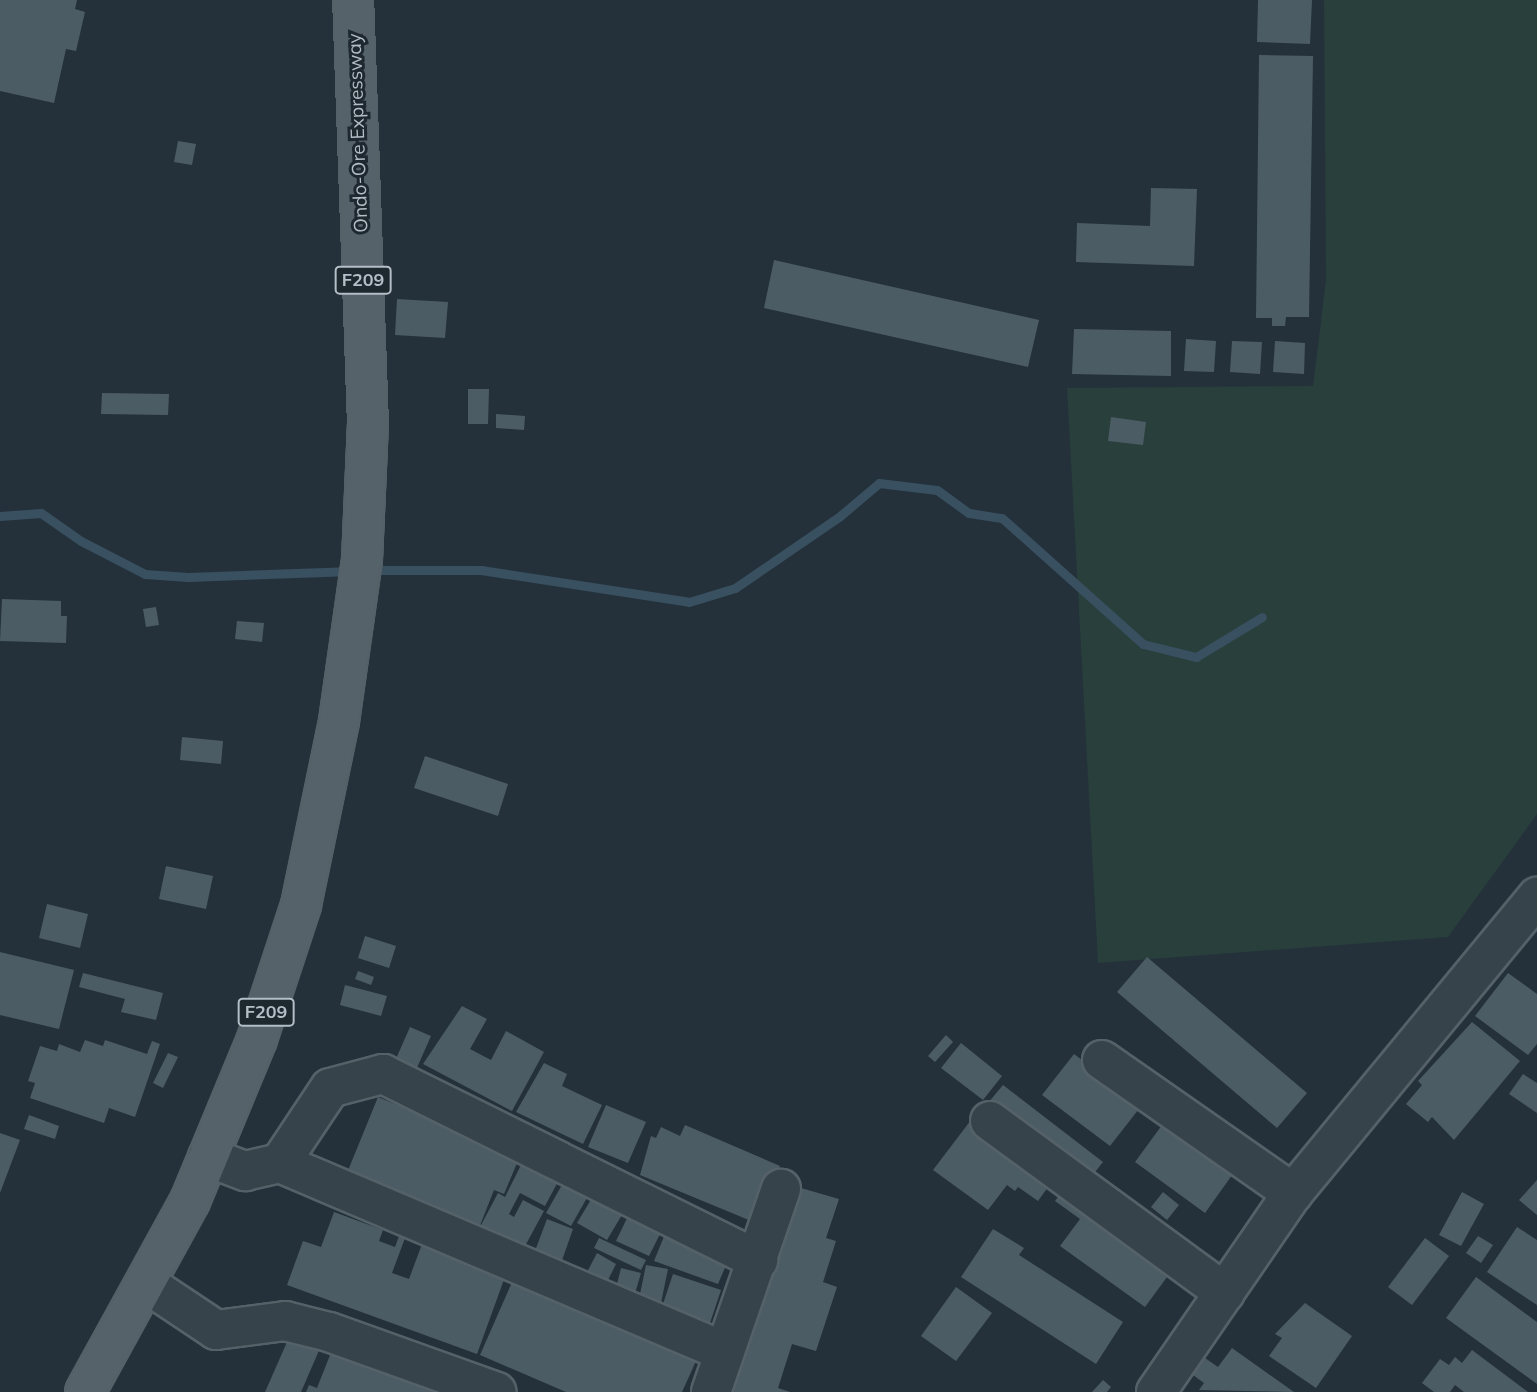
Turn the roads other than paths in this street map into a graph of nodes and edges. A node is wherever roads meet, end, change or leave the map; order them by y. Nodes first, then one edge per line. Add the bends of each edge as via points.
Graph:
1 (354, 0) edge
2 (1537, 897) edge
3 (1102, 1060) dead end
4 (990, 1121) dead end
5 (208, 1157) junction
6 (280, 1163) junction
7 (780, 1189) dead end
8 (1293, 1193) junction
9 (758, 1260) junction
10 (147, 1284) junction
11 (1225, 1293) junction
12 (725, 1352) junction
13 (87, 1391) edge
14 (498, 1392) edge
15 (711, 1392) edge
16 (1156, 1392) edge

1 - 5 main road, Ondo-Ore Expressway / F209 via 368,425 358,601 301,905 257,1039
2 - 8 street
3 - 8 street
4 - 11 street
5 - 6 street via 245,1171
5 - 10 main road, F209
6 - 9 street via 330,1088 383,1074
6 - 12 street
7 - 9 street
8 - 11 street
9 - 12 street
10 - 13 main road, F209
10 - 14 street via 215,1330 285,1321
11 - 16 street
12 - 15 street

